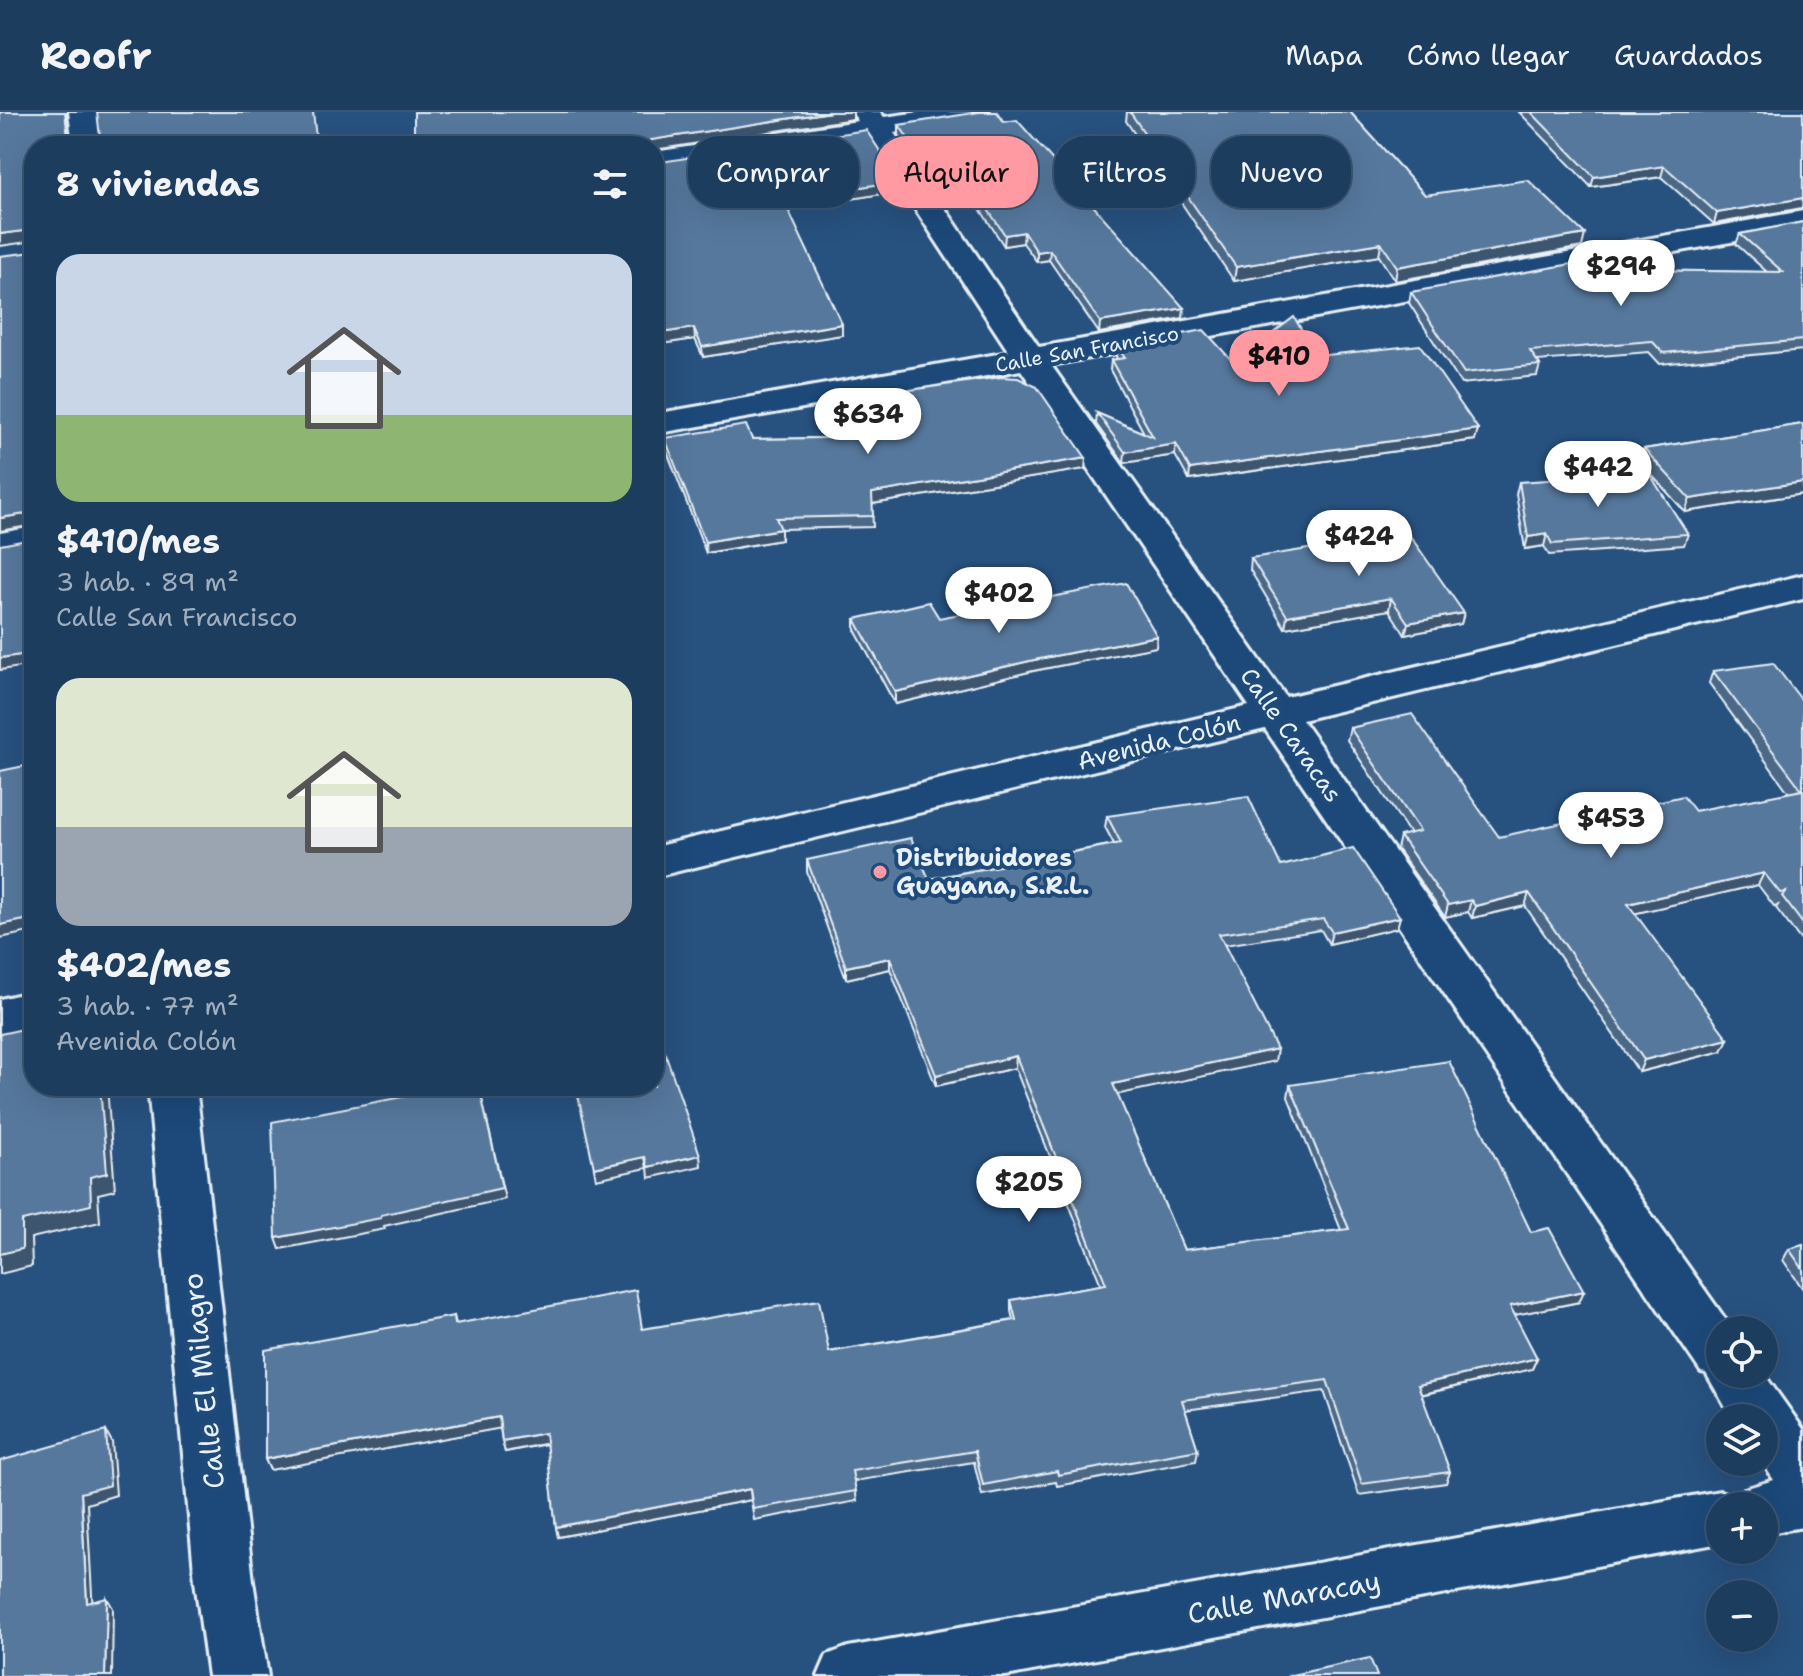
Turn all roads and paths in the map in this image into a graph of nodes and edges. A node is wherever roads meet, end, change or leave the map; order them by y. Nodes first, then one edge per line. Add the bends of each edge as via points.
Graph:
1 (83, 112) edge
2 (975, 112) edge
3 (871, 119) edge
4 (86, 136) edge
5 (664, 159) edge
6 (1803, 220) edge
7 (1030, 359) junction
8 (664, 422) edge
9 (24, 540) edge
10 (0, 544) edge
11 (1803, 587) edge
12 (1276, 714) junction
13 (664, 860) edge
14 (24, 1011) edge
15 (0, 1017) edge
16 (173, 1096) edge
17 (1706, 1335) edge
18 (1778, 1438) edge
19 (1803, 1475) edge
20 (1803, 1501) edge
21 (1778, 1505) edge
22 (1706, 1520) edge
23 (238, 1676) edge
24 (848, 1676) edge

1 - 4 street
2 - 3 street
3 - 5 street
3 - 7 street, Calle Caracas
6 - 7 street, Calle San Francisco
7 - 8 street, Calle San Francisco
7 - 12 street, Calle Caracas
9 - 10 street
11 - 12 street, Avenida Colón
12 - 13 street, Avenida Colón
12 - 17 street, Calle Caracas
14 - 15 street
16 - 23 street, Calle El Milagro
18 - 19 street
20 - 21 street
22 - 24 street, Calle Maracay

